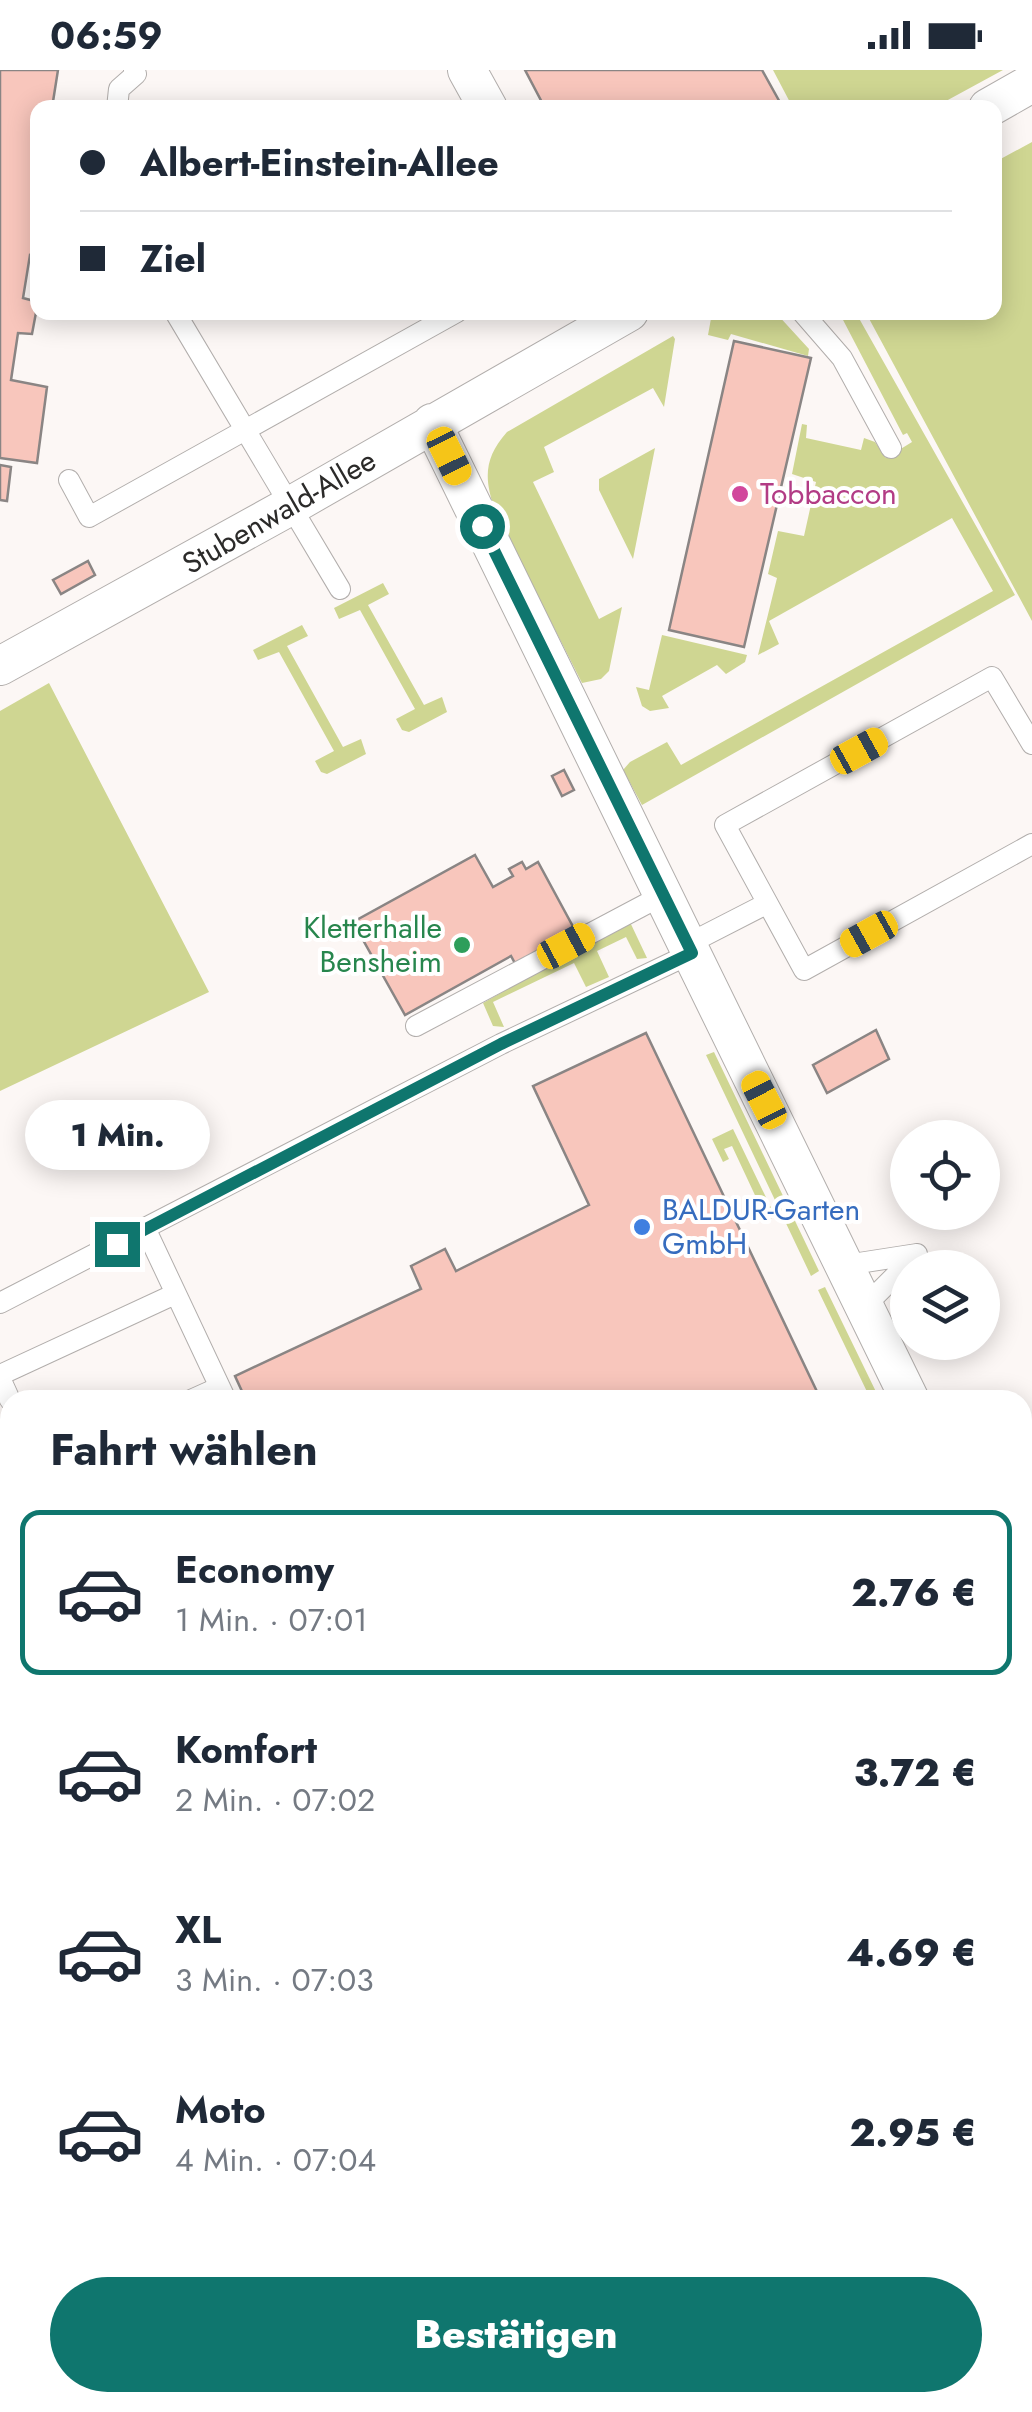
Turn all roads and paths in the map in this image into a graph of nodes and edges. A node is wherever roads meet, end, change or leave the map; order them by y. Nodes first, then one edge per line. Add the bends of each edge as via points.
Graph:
1 (134, 70) edge
2 (467, 70) edge
3 (1032, 83) edge
4 (118, 100) edge
5 (484, 100) edge
6 (1002, 100) edge
7 (180, 320) edge
8 (442, 320) edge
9 (608, 320) edge
10 (809, 320) edge
11 (432, 423) junction
12 (244, 429) junction
13 (890, 448) dead end
14 (69, 480) dead end
15 (292, 505) junction
16 (340, 589) dead end
17 (0, 666) edge
18 (1032, 744) edge
19 (1032, 844) edge
20 (663, 895) junction
21 (766, 904) junction
22 (690, 948) junction
23 (416, 1026) dead end
24 (146, 1230) junction
25 (846, 1265) junction
26 (175, 1294) junction
27 (0, 1303) edge
28 (866, 1306) junction
29 (0, 1376) edge
30 (221, 1390) edge
31 (905, 1390) edge

1 - 4 lane
2 - 5 street
3 - 6 street
7 - 12 lane
8 - 12 lane
9 - 11 street, Stubenwald-Allee
10 - 13 lane via 842,358
11 - 15 street, Stubenwald-Allee
11 - 20 street
12 - 14 lane via 88,517
12 - 15 lane
15 - 16 lane
15 - 17 street, Stubenwald-Allee
18 - 21 lane via 992,677 725,825
19 - 21 lane via 804,970
20 - 22 street
20 - 23 lane
21 - 22 lane
22 - 24 lane
22 - 25 street
24 - 26 lane
24 - 27 lane
25 - 28 street
25 - 28 lane via 916,1254
26 - 29 lane
26 - 30 lane
28 - 31 street

